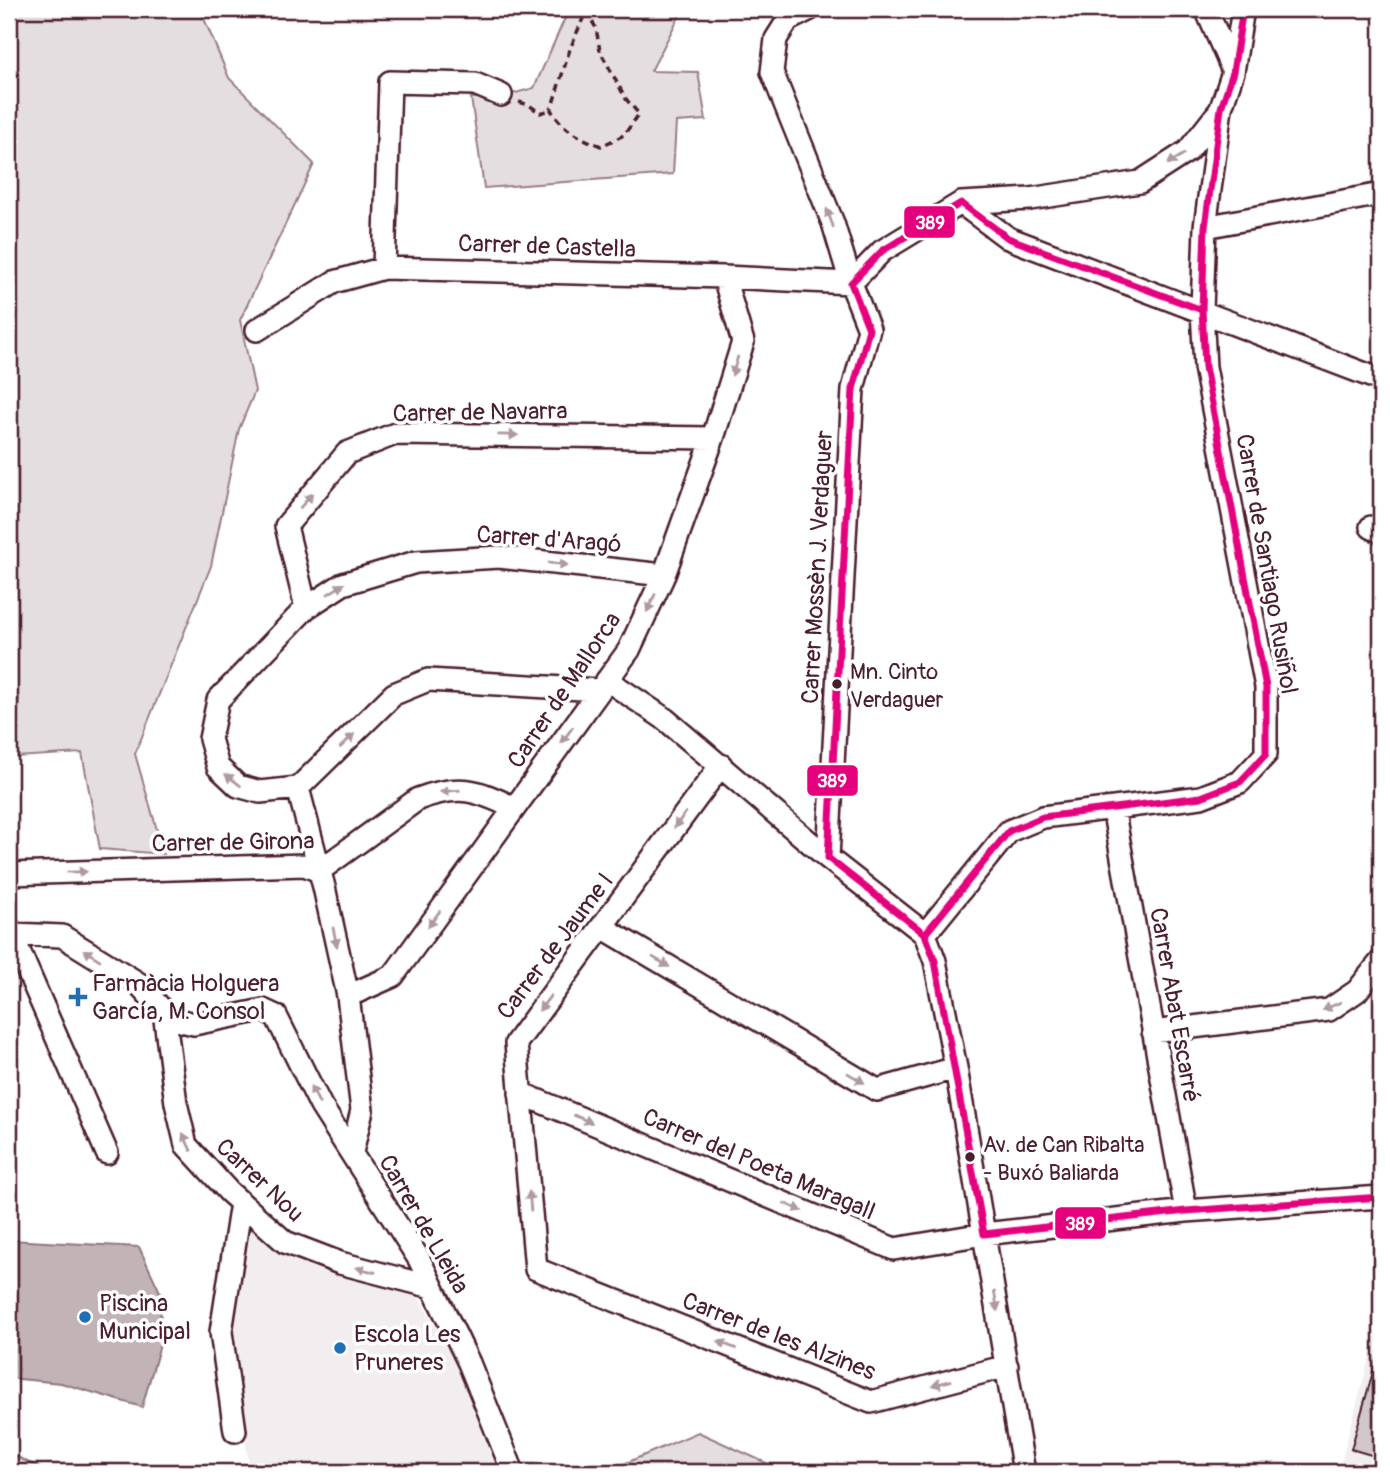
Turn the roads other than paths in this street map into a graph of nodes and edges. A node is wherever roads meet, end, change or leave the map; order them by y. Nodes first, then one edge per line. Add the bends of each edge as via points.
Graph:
1 (810, 9) edge
2 (1206, 9) edge
3 (1243, 9) edge
4 (1233, 72) junction
5 (500, 95) road end
6 (1221, 108) junction
7 (1381, 194) edge
8 (961, 203) junction
9 (1205, 227) junction
10 (384, 268) junction
11 (724, 277) junction
12 (851, 283) junction
13 (1202, 310) junction
14 (257, 330) dead end
15 (1381, 380) edge
16 (713, 438) junction
17 (664, 575) junction
18 (306, 608) junction
19 (603, 685) junction
20 (721, 765) junction
21 (298, 788) junction
22 (514, 808) junction
23 (1113, 808) junction
24 (828, 858) junction
25 (318, 871) junction
26 (9, 874) edge
27 (602, 927) junction
28 (11, 931) edge
29 (925, 934) junction
30 (1381, 961) edge
31 (348, 996) junction
32 (164, 1012) junction
33 (1153, 1031) junction
34 (956, 1068) junction
35 (520, 1093) junction
36 (107, 1153) dead end
37 (352, 1153) junction
38 (1381, 1197) edge
39 (242, 1203) junction
40 (1186, 1211) junction
41 (984, 1234) junction
42 (536, 1269) joint
43 (432, 1287) junction
44 (1007, 1366) junction
45 (235, 1431) dead end
46 (513, 1472) edge
47 (1024, 1472) edge

12 -> 1 street, Carrer Mossèn J. Verdaguer via 772,72 776,39 788,20
2 - 4 street
3 - 4 street
4 - 6 street
5 - 10 street via 475,84 390,82
6 -> 8 street via 1188,151 1140,182 1030,199
6 - 9 street, Carrer de Santiago Rusiñol
7 - 9 street
8 - 12 street via 882,251
8 - 13 street via 1008,238
9 - 13 street, Carrer de Santiago Rusiñol
10 - 11 street, Carrer de Castella
10 - 14 street, Carrer de Castella via 334,282
11 - 12 street, Carrer de Castella
11 -> 16 street, Carrer de Mallorca via 743,342
12 - 24 street, Carrer Mossèn J. Verdaguer via 869,329 853,389
13 - 15 street
13 - 23 street, Carrer de Santiago Rusiñol via 1205,367 1266,687 1266,754 1240,782 1201,797
16 - 17 street, Carrer de Mallorca
18 -> 16 street, Carrer de Navarra via 286,526 347,453 395,434
18 -> 17 street, Carrer d'Aragó via 343,584 416,562 499,557
17 -> 19 street, Carrer de Mallorca via 629,650
21 -> 18 street, Carrer d'Aragó via 260,792 238,786 218,767 210,739 218,700
19 - 20 street via 665,719
21 -> 19 street via 394,694 428,680
19 -> 22 street, Carrer de Mallorca
20 - 24 street
20 -> 27 street, Carrer de Jaume I
21 - 25 street, Carrer de Lleida
22 -> 25 street, Carrer de Girona via 488,795 456,788 437,792 418,799
22 -> 31 street, Carrer de Mallorca via 393,975
23 - 29 street, Carrer de Santiago Rusiñol via 1043,817 1009,831
23 - 33 street, Carrer Abat Escarré
24 - 29 street
26 -> 25 street, Carrer de Girona via 306,865
25 -> 31 street, Carrer de Lleida
27 -> 34 street via 877,1090
27 -> 35 street, Carrer de Jaume I via 516,1043
32 -> 28 street via 138,983 61,936
28 - 36 street
29 - 34 street via 935,961
30 -> 33 street via 1357,992 1329,1010
31 - 37 street, Carrer de Lleida via 362,1110
37 -> 32 street via 321,1106 276,1016 263,1010 194,1024
39 -> 32 street, Carrer Nou via 186,1145
33 - 40 street, Carrer Abat Escarré
34 - 41 street
35 -> 41 street, Carrer del Poeta Maragall via 894,1249
42 -> 35 street, Carrer de Jaume I
37 - 43 street, Carrer de Lleida
38 - 40 street, Carrer del Poeta Maragall
43 -> 39 street, Carrer Nou via 340,1263 285,1242
39 - 45 street via 221,1332
40 - 41 street, Carrer del Poeta Maragall
41 -> 44 street
44 -> 42 street, Carrer de les Alzines via 871,1402
43 - 46 street, Carrer de Lleida
44 - 47 street

